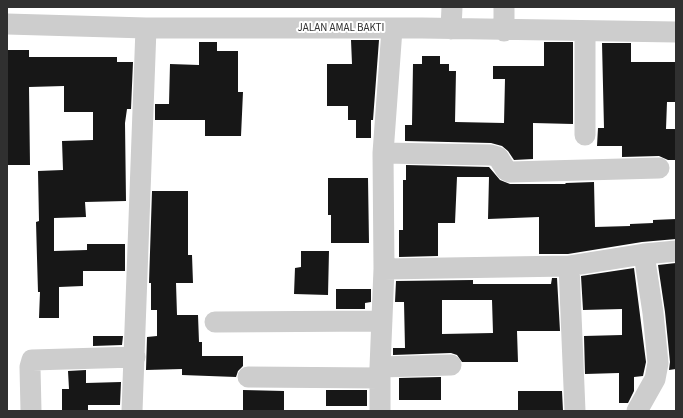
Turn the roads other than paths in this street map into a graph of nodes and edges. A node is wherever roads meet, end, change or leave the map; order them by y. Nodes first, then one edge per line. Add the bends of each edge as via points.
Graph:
1 (452, 7) edge
2 (504, 7) edge
3 (7, 24) edge
4 (146, 28) junction
5 (392, 29) junction
6 (451, 29) junction
7 (504, 31) junction
8 (585, 31) junction
9 (676, 32) edge
10 (585, 135) dead end
11 (384, 153) junction
12 (659, 168) dead end
13 (676, 251) edge
14 (644, 254) junction
15 (569, 266) junction
16 (384, 269) junction
17 (382, 321) junction
18 (215, 322) dead end
19 (134, 357) junction
20 (451, 366) dead end
21 (380, 373) junction
22 (248, 377) dead end
23 (31, 411) edge
24 (132, 411) edge
25 (380, 411) edge
26 (575, 411) edge
27 (637, 411) edge

1 - 6 street
2 - 7 street
3 - 4 street, JALAN AMAL BAKTI
4 - 5 street, JALAN AMAL BAKTI
4 - 19 street
5 - 6 street, JALAN AMAL BAKTI
5 - 11 street
6 - 7 street, JALAN AMAL BAKTI
7 - 8 street, JALAN AMAL BAKTI
8 - 9 street, JALAN AMAL BAKTI
8 - 10 street
11 - 12 street via 491,155 498,158 510,172
11 - 16 street
13 - 14 street
14 - 15 street
14 - 27 street via 658,363 655,379
15 - 16 street
15 - 26 street
16 - 17 street
17 - 18 street
17 - 21 street
19 - 23 street via 35,359 30,367
19 - 24 street
20 - 21 street
21 - 22 street
21 - 25 street

